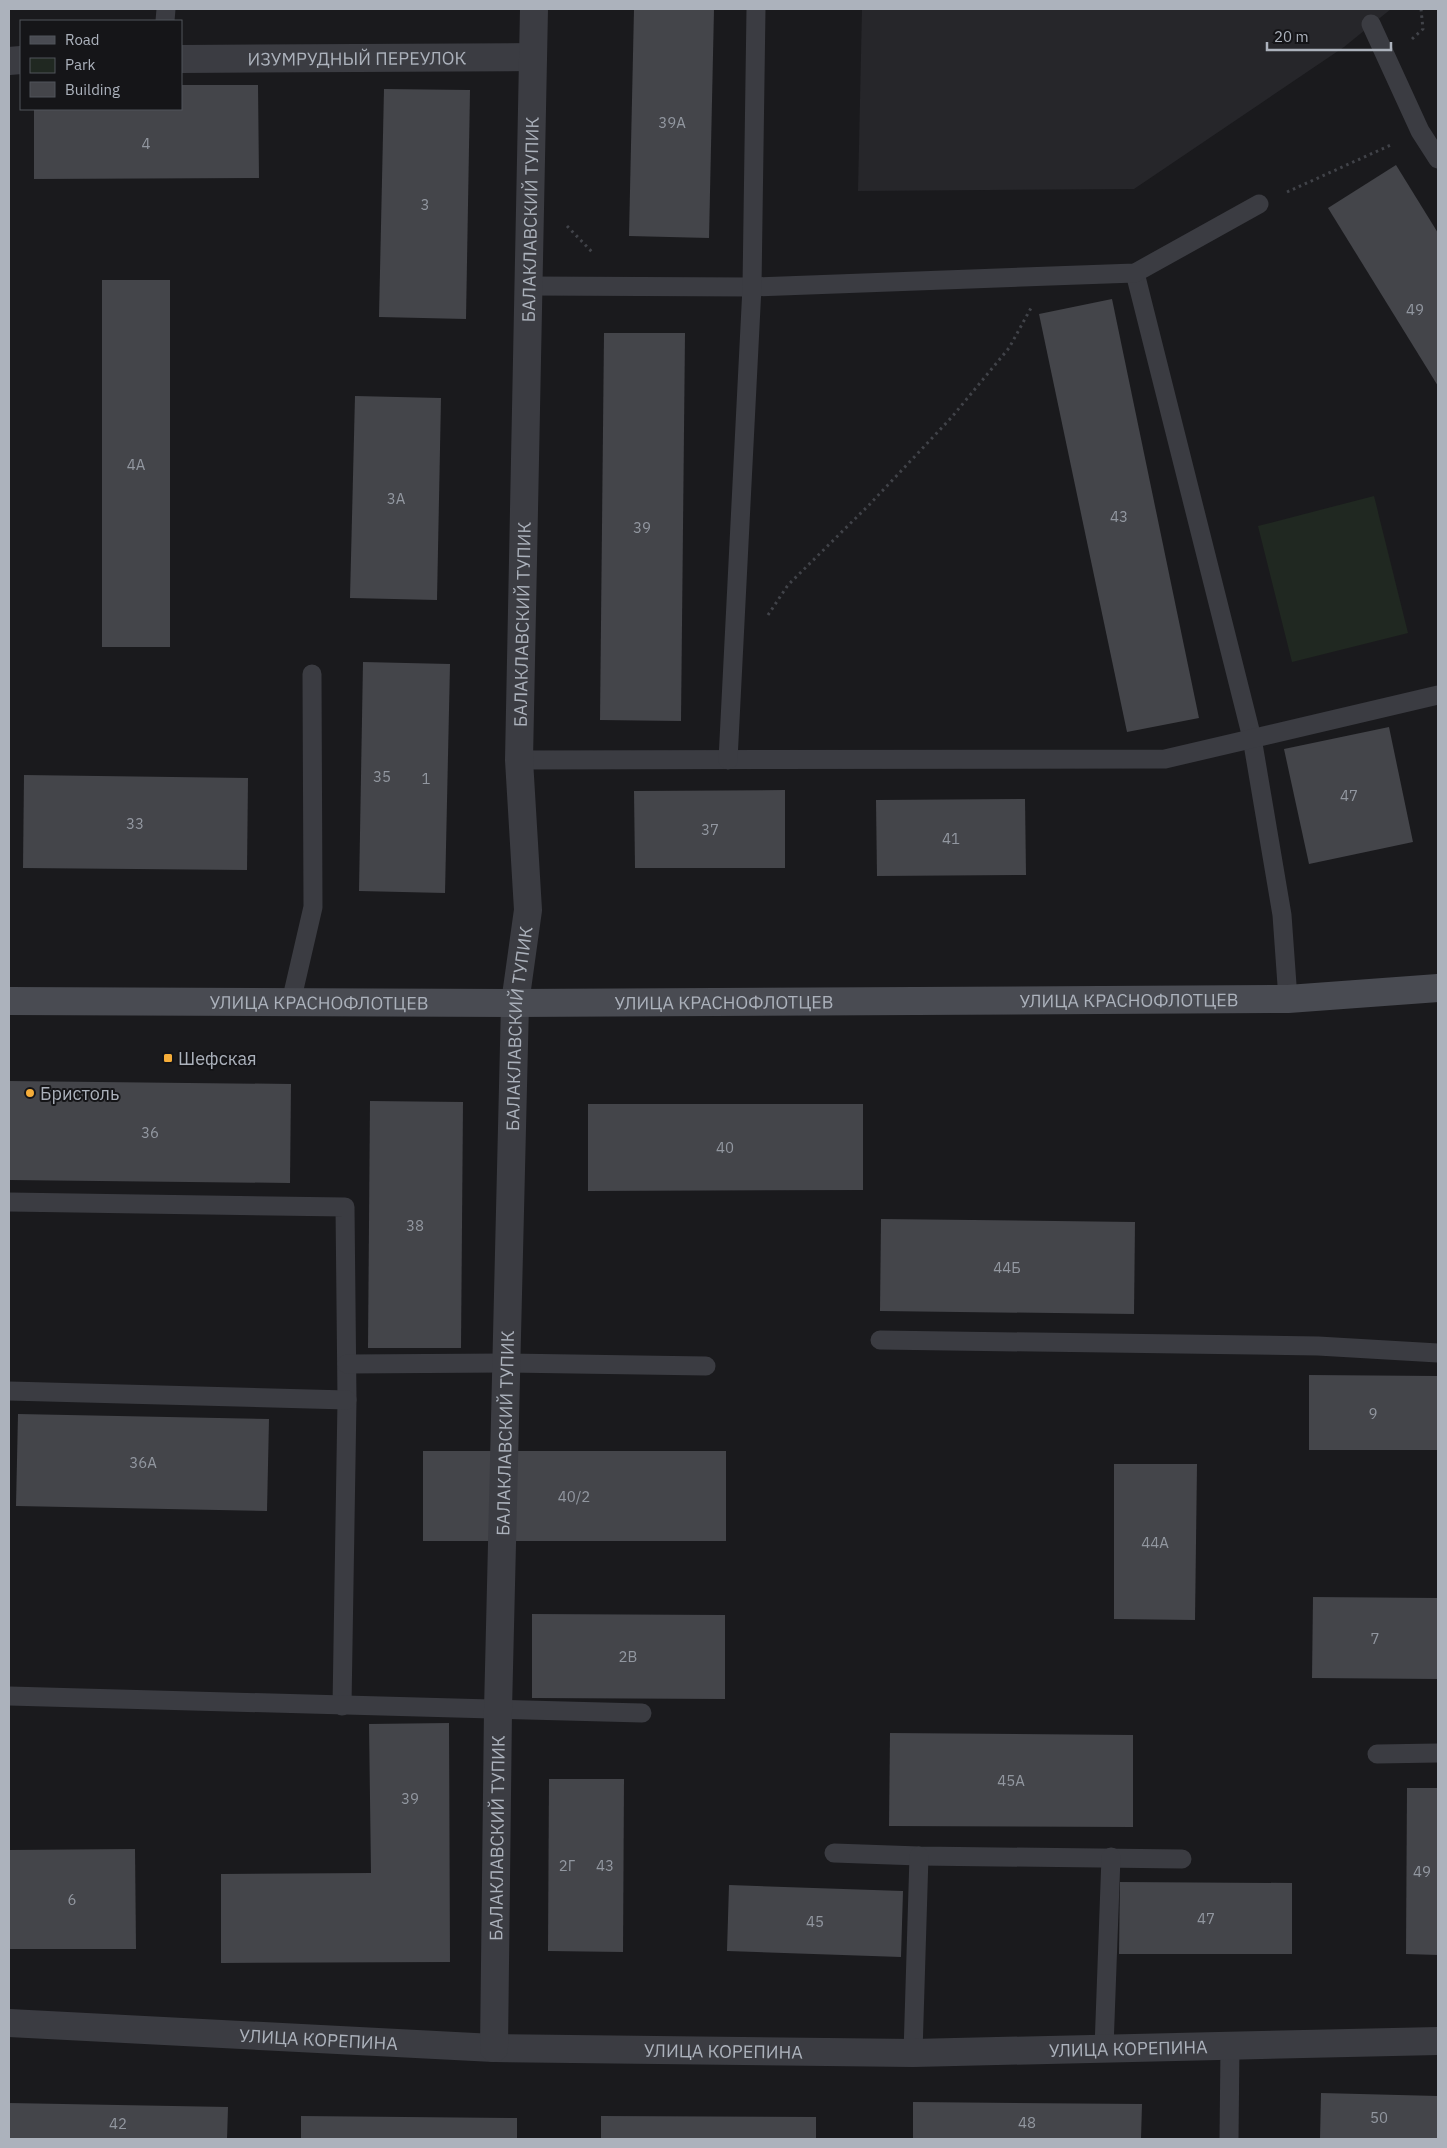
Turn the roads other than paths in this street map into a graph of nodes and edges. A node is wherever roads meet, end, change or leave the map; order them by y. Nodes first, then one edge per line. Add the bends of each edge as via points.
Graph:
1 (534, 9) edge
2 (756, 9) edge
3 (1371, 24) dead end
4 (533, 57) junction
5 (182, 59) edge
6 (1438, 159) edge
7 (1259, 204) road end
8 (1135, 273) junction
9 (529, 286) junction
10 (752, 287) junction
11 (312, 674) dead end
12 (1438, 695) edge
13 (1252, 738) junction
14 (519, 760) junction
15 (728, 760) junction
16 (1438, 988) edge
17 (1288, 999) junction
18 (9, 1000) edge
19 (291, 1002) junction
20 (515, 1003) junction
21 (9, 1202) edge
22 (880, 1340) dead end
23 (1438, 1353) edge
24 (506, 1363) junction
25 (347, 1364) junction
26 (706, 1366) dead end
27 (9, 1391) edge
28 (347, 1400) junction
29 (9, 1696) edge
30 (342, 1706) junction
31 (498, 1710) junction
32 (642, 1713) dead end
33 (1377, 1754) dead end
34 (1438, 1754) edge
35 (834, 1853) dead end
36 (919, 1856) junction
37 (1111, 1857) junction
38 (1182, 1859) dead end
39 (9, 2023) edge
40 (1438, 2041) edge
41 (1230, 2046) junction
42 (494, 2048) junction
43 (1104, 2048) junction
44 (913, 2053) junction
45 (1229, 2139) edge

1 - 4 street, БАЛАКЛАВСКИЙ ТУПИК
2 - 10 lane
3 - 6 lane via 1420,132
4 - 5 street, ИЗУМРУДНЫЙ ПЕРЕУЛОК
4 - 9 street, БАЛАКЛАВСКИЙ ТУПИК
7 - 8 lane
8 - 10 lane
8 - 13 lane
9 - 10 lane
9 - 14 street, БАЛАКЛАВСКИЙ ТУПИК
10 - 15 lane
11 - 19 lane via 313,907
12 - 13 lane
13 - 15 lane via 1165,759
13 - 17 lane via 1282,915
14 - 15 lane
14 - 20 street, БАЛАКЛАВСКИЙ ТУПИК via 528,910
16 - 17 main road, УЛИЦА КРАСНОФЛОТЦЕВ
17 - 20 main road, УЛИЦА КРАСНОФЛОТЦЕВ
18 - 19 main road, УЛИЦА КРАСНОФЛОТЦЕВ
19 - 20 main road, УЛИЦА КРАСНОФЛОТЦЕВ
20 - 24 street, БАЛАКЛАВСКИЙ ТУПИК
21 - 25 lane via 345,1207
22 - 23 lane via 1318,1346
24 - 25 lane
24 - 26 lane
24 - 31 street, БАЛАКЛАВСКИЙ ТУПИК
25 - 28 lane
27 - 28 lane
28 - 30 lane
29 - 30 lane
30 - 31 lane
31 - 32 lane
31 - 42 street, БАЛАКЛАВСКИЙ ТУПИК
33 - 34 lane
35 - 36 lane
36 - 37 lane
36 - 44 lane
37 - 38 lane
37 - 43 lane
39 - 42 street, УЛИЦА КОРЕПИНА
40 - 41 street, УЛИЦА КОРЕПИНА
41 - 43 street, УЛИЦА КОРЕПИНА
41 - 45 lane
42 - 44 street, УЛИЦА КОРЕПИНА
43 - 44 street, УЛИЦА КОРЕПИНА

